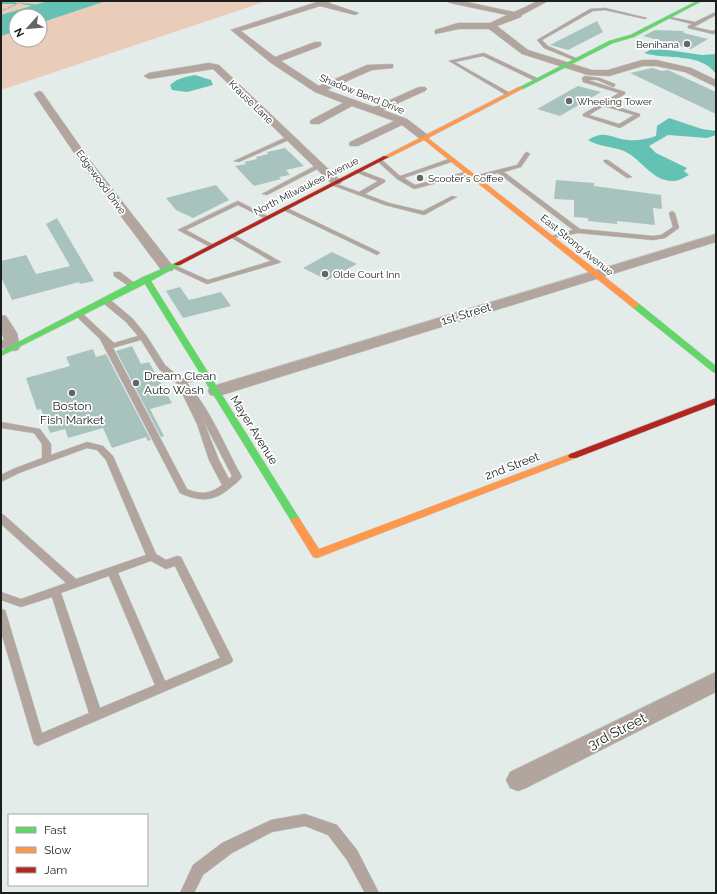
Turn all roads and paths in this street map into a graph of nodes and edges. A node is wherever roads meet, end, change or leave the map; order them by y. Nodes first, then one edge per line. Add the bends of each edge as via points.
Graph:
1 (24, 1) edge
2 (450, 1) edge
3 (544, 1) edge
4 (700, 1) edge
5 (325, 2) edge
6 (1, 11) edge
7 (355, 13) dead end
8 (716, 13) edge
9 (518, 15) junction
10 (648, 16) joint
11 (670, 18) junction
12 (696, 24) junction
13 (491, 26) junction
14 (716, 31) edge
15 (438, 32) dead end
16 (620, 38) junction
17 (318, 44) dead end
18 (576, 60) junction
19 (274, 62) junction
20 (566, 65) junction
21 (390, 66) dead end
22 (598, 74) junction
23 (149, 76) dead end
24 (537, 80) junction
25 (716, 84) edge
26 (422, 89) dead end
27 (318, 90) junction
28 (39, 94) dead end
29 (508, 94) junction
30 (350, 103) junction
31 (605, 105) junction
32 (376, 110) junction
33 (403, 121) junction
34 (315, 122) dead end
35 (424, 137) junction
36 (289, 138) junction
37 (354, 144) dead end
38 (527, 154) dead end
39 (379, 160) junction
40 (452, 160) junction
41 (237, 161) dead end
42 (606, 161) dead end
43 (319, 166) junction
44 (357, 171) junction
45 (499, 171) junction
46 (471, 175) junction
47 (629, 177) dead end
48 (399, 178) junction
49 (334, 183) junction
50 (265, 194) dead end
51 (360, 194) junction
52 (454, 197) dead end
53 (285, 209) junction
54 (672, 213) dead end
55 (268, 218) junction
56 (578, 231) junction
57 (232, 236) junction
58 (550, 238) junction
59 (716, 238) edge
60 (212, 246) junction
61 (377, 253) dead end
62 (170, 267) junction
63 (116, 274) dead end
64 (594, 274) junction
65 (146, 279) junction
66 (133, 285) junction
67 (105, 300) junction
68 (78, 314) junction
69 (1, 319) edge
70 (143, 337) junction
71 (104, 338) junction
72 (5, 348) edge
73 (716, 370) edge
74 (206, 374) junction
75 (181, 382) junction
76 (216, 391) junction
77 (716, 401) edge
78 (1, 425) edge
79 (46, 460) junction
80 (1, 480) edge
81 (1, 518) edge
82 (317, 554) joint
83 (152, 556) junction
84 (112, 571) junction
85 (74, 584) junction
86 (55, 591) junction
87 (1, 596) edge
88 (1, 613) edge
89 (716, 681) edge
90 (162, 687) junction
91 (96, 715) junction
92 (518, 780) dead end
93 (188, 893) edge
94 (372, 893) edge

1 - 6 path
2 - 9 street
3 - 9 street
4 - 11 main road, North Milwaukee Avenue
5 - 7 street
5 - 19 street, Shadow Bend Drive via 235,30
8 - 12 lane
9 - 13 street
10 - 16 main road, North Milwaukee Avenue via 619,32
10 - 18 lane via 605,9 592,10 539,40 546,47
11 - 12 lane
11 - 16 main road, North Milwaukee Avenue via 632,36
12 - 14 lane via 690,27 713,33
13 - 15 street via 458,26
13 - 20 street via 525,52
16 - 18 main road, North Milwaukee Avenue
17 - 19 street
18 - 20 main road, North Milwaukee Avenue
19 - 27 street, Shadow Bend Drive
20 - 22 street
20 - 24 main road, North Milwaukee Avenue
21 - 27 street via 370,67
22 - 25 street via 642,63 656,63 688,70
22 - 31 lane via 585,78 585,81 623,93
23 - 36 street, Krause Lane via 208,66 216,68
24 - 29 main road, North Milwaukee Avenue
24 - 29 lane via 484,54 451,61
26 - 32 street
27 - 30 street, Shadow Bend Drive
28 - 62 street, Edgewood Drive via 85,161
29 - 35 main road, North Milwaukee Avenue
30 - 32 street, Shadow Bend Drive
30 - 34 street
31 - 31 lane via 631,113 638,115 620,126 585,115
32 - 33 street, Shadow Bend Drive
33 - 35 street, Shadow Bend Drive
33 - 37 street
35 - 39 main road, North Milwaukee Avenue
35 - 40 main road, East Strong Avenue
36 - 41 lane
36 - 43 street, Krause Lane
38 - 45 lane via 519,166
39 - 44 main road, North Milwaukee Avenue
39 - 48 lane
40 - 46 main road, East Strong Avenue
40 - 48 lane
42 - 47 lane
43 - 49 street, Krause Lane
43 - 50 lane
44 - 49 main road, North Milwaukee Avenue
44 - 51 lane via 383,181
45 - 46 lane
45 - 56 lane
46 - 48 lane via 414,187
46 - 58 main road, East Strong Avenue
49 - 51 lane
49 - 53 main road, North Milwaukee Avenue
51 - 52 lane via 424,213
53 - 55 main road, North Milwaukee Avenue
53 - 61 lane
54 - 56 lane via 676,228 658,238
55 - 57 main road, North Milwaukee Avenue
55 - 60 lane via 238,203 181,230
56 - 58 lane
57 - 60 main road, North Milwaukee Avenue
57 - 62 lane via 277,262 207,282
58 - 64 main road, East Strong Avenue
59 - 64 street, 1st Street
60 - 62 main road, North Milwaukee Avenue
62 - 65 main road, North Milwaukee Avenue
63 - 66 lane
64 - 73 main road, East Strong Avenue
64 - 76 street, 1st Street
65 - 66 main road, North Milwaukee Avenue
65 - 74 main road, Mayer Avenue
66 - 67 main road, North Milwaukee Avenue
67 - 68 main road, North Milwaukee Avenue
67 - 70 lane via 129,320
68 - 71 lane
68 - 72 main road, North Milwaukee Avenue
69 - 72 street via 10,333
70 - 71 lane via 113,346
70 - 75 lane via 162,367
71 - 75 lane via 183,491 195,497 207,498 227,486 214,460 202,424
74 - 75 lane
74 - 76 main road, Mayer Avenue
76 - 82 main road, Mayer Avenue
77 - 82 main road, 2nd Street
78 - 79 lane via 37,431 47,444
79 - 80 lane via 16,471
79 - 83 lane via 87,445 100,448 110,458
81 - 85 lane
83 - 84 lane
83 - 90 lane via 166,565 177,560 227,660
84 - 85 lane
84 - 90 lane
85 - 86 lane
86 - 87 lane via 21,603
86 - 91 lane
88 - 91 lane via 38,740
89 - 92 street, 3rd Street
90 - 91 lane
93 - 94 lane via 198,870 227,848 271,826 305,820 332,830 352,855

